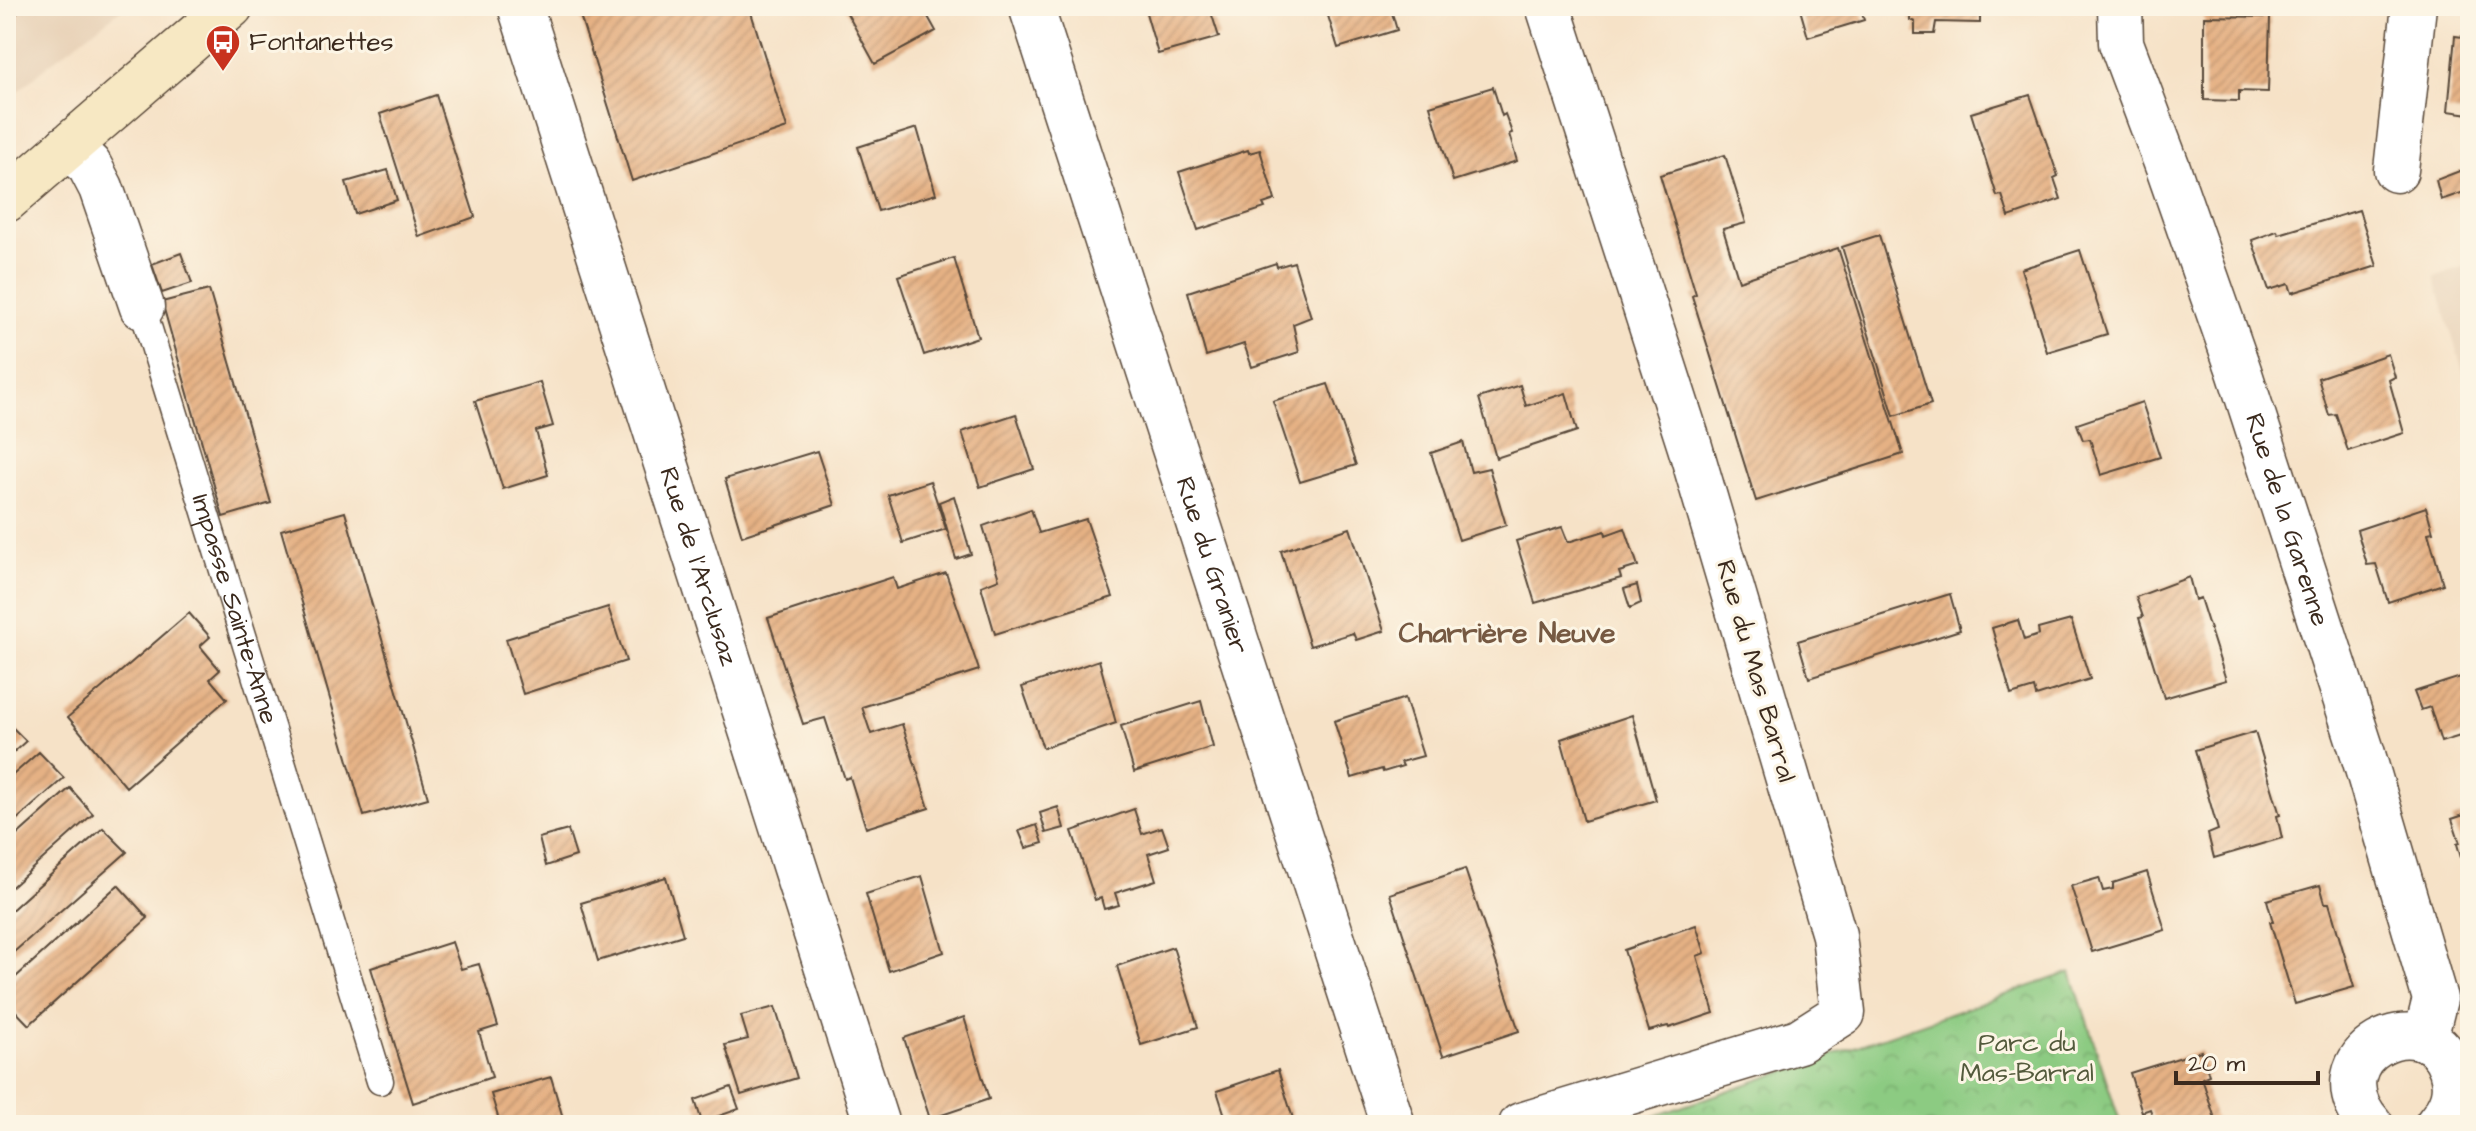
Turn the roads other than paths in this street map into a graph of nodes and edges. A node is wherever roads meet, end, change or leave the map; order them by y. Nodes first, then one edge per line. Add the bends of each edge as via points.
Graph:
1 (231, 6) edge
2 (520, 6) edge
3 (1031, 6) edge
4 (1548, 6) edge
5 (2120, 6) edge
6 (2414, 6) edge
7 (67, 147) junction
8 (2396, 170) dead end
9 (6, 200) edge
10 (142, 307) joint
11 (2425, 1039) junction
12 (380, 1081) dead end
13 (877, 1125) edge
14 (1393, 1125) edge
15 (1521, 1125) edge
16 (2371, 1125) edge
17 (2437, 1125) edge

1 - 7 street
2 - 13 street, Rue de l'Arclusaz
3 - 14 street, Rue du Granier
4 - 15 street, Rue du Mas Barral via 1690,447 1830,920 1843,1013 1799,1041
5 - 11 street, Rue de la Garenne via 2121,43 2239,371 2435,999
6 - 8 street
7 - 9 street
7 - 10 street, Impasse Sainte-Anne via 89,165 101,188
10 - 12 lane, Impasse Sainte-Anne
11 - 16 street via 2393,1036 2365,1053 2353,1083 2361,1114
11 - 17 street via 2439,1049 2454,1079 2454,1097

